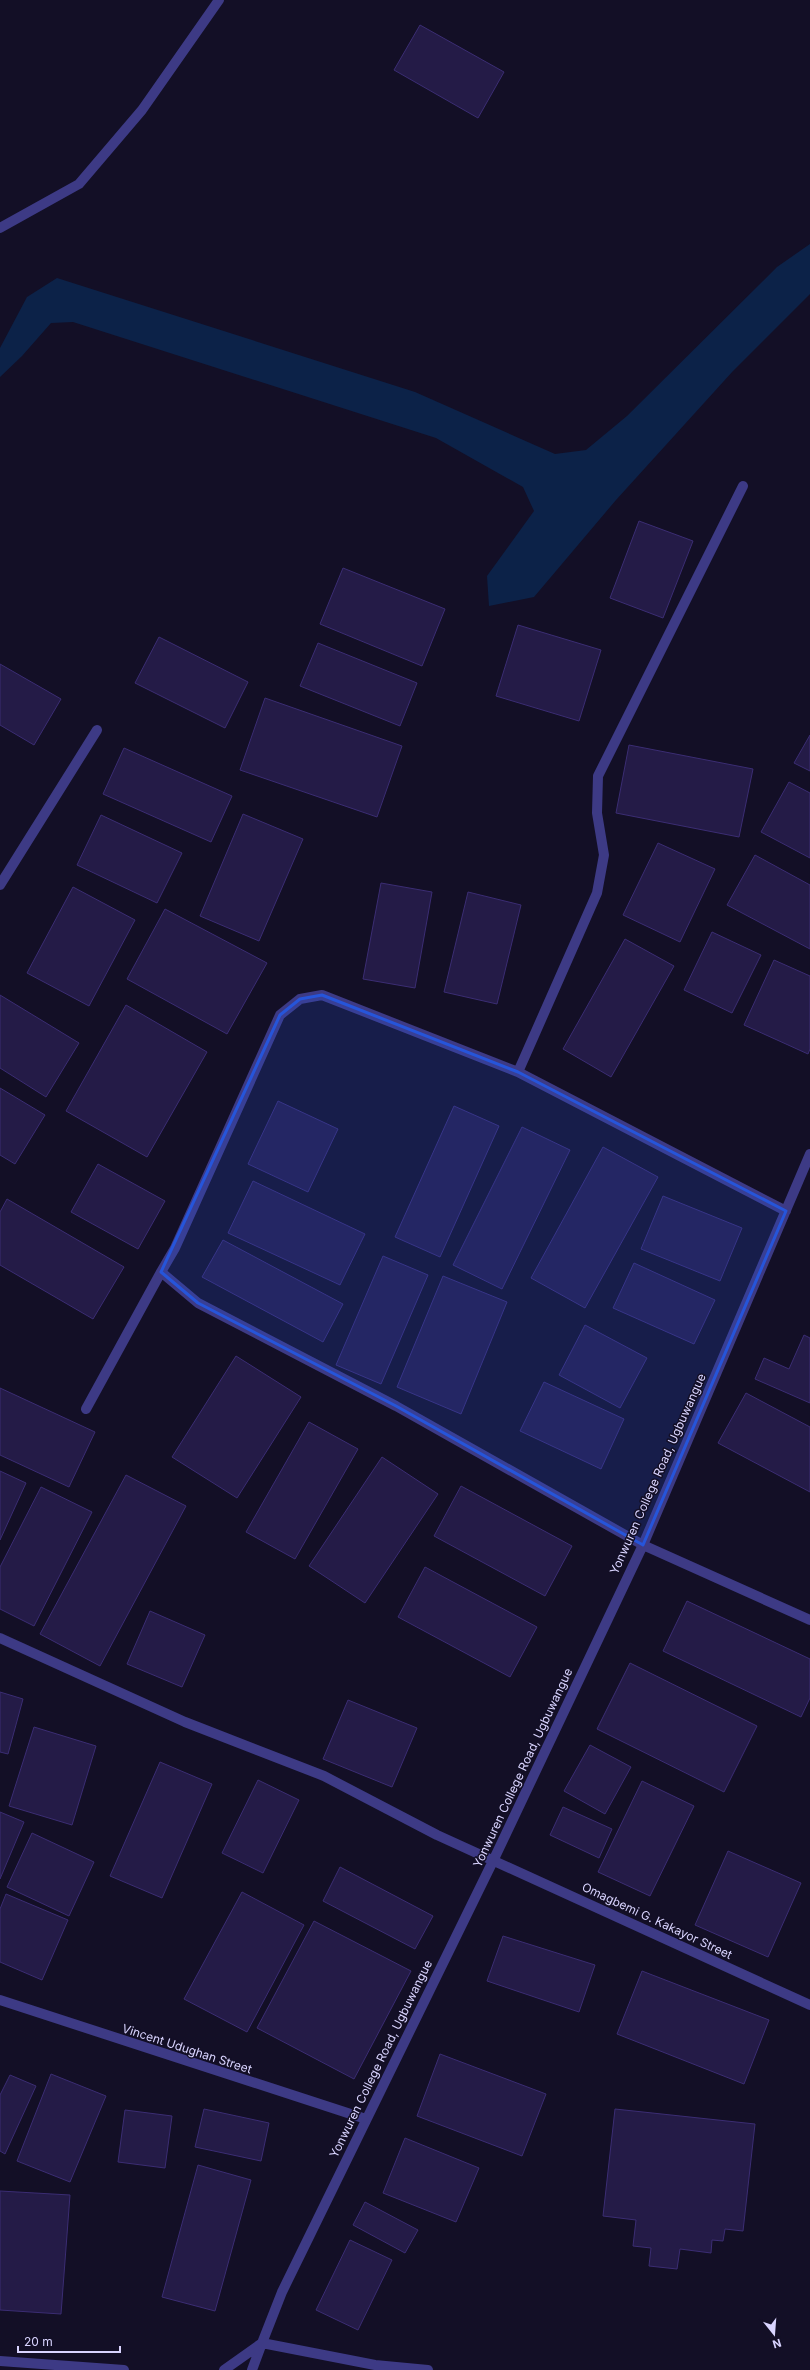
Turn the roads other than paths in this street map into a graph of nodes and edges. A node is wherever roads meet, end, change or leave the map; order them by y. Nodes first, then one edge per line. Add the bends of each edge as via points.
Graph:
1 (219, 0) edge
2 (0, 228) edge
3 (743, 486) dead end
4 (97, 730) dead end
5 (0, 885) edge
6 (518, 1072) junction
7 (810, 1154) edge
8 (786, 1211) junction
9 (161, 1272) junction
10 (86, 1409) dead end
11 (643, 1545) junction
12 (810, 1620) edge
13 (0, 1638) edge
14 (494, 1859) junction
15 (0, 2000) edge
16 (810, 2005) edge
17 (366, 2119) junction
18 (262, 2343) junction
19 (0, 2361) edge
20 (124, 2370) edge
21 (224, 2370) edge
22 (252, 2370) edge
23 (428, 2370) edge

1 - 2 street via 142,110 79,184
3 - 6 street via 598,776 598,813 604,855 597,892
4 - 5 street
6 - 8 street
6 - 9 street via 322,995 300,999 280,1015 175,1248
7 - 8 street, Yonwuren College Road, Ugbuwangue
8 - 11 street, Yonwuren College Road, Ugbuwangue
9 - 10 street
9 - 11 street via 198,1303 396,1406
11 - 12 street
11 - 14 street, Yonwuren College Road, Ugbuwangue
13 - 14 street, Omagbemi G. Kakayor Street via 185,1722 324,1776 437,1835
14 - 16 street, Omagbemi G. Kakayor Street
14 - 17 street, Yonwuren College Road, Ugbuwangue
15 - 17 street, Vincent Udughan Street
17 - 18 street, Yonwuren College Road, Ugbuwangue via 282,2292
18 - 21 street
18 - 22 street, Yonwuren College Road, Ugbuwangue
18 - 23 street via 375,2365
19 - 20 street

